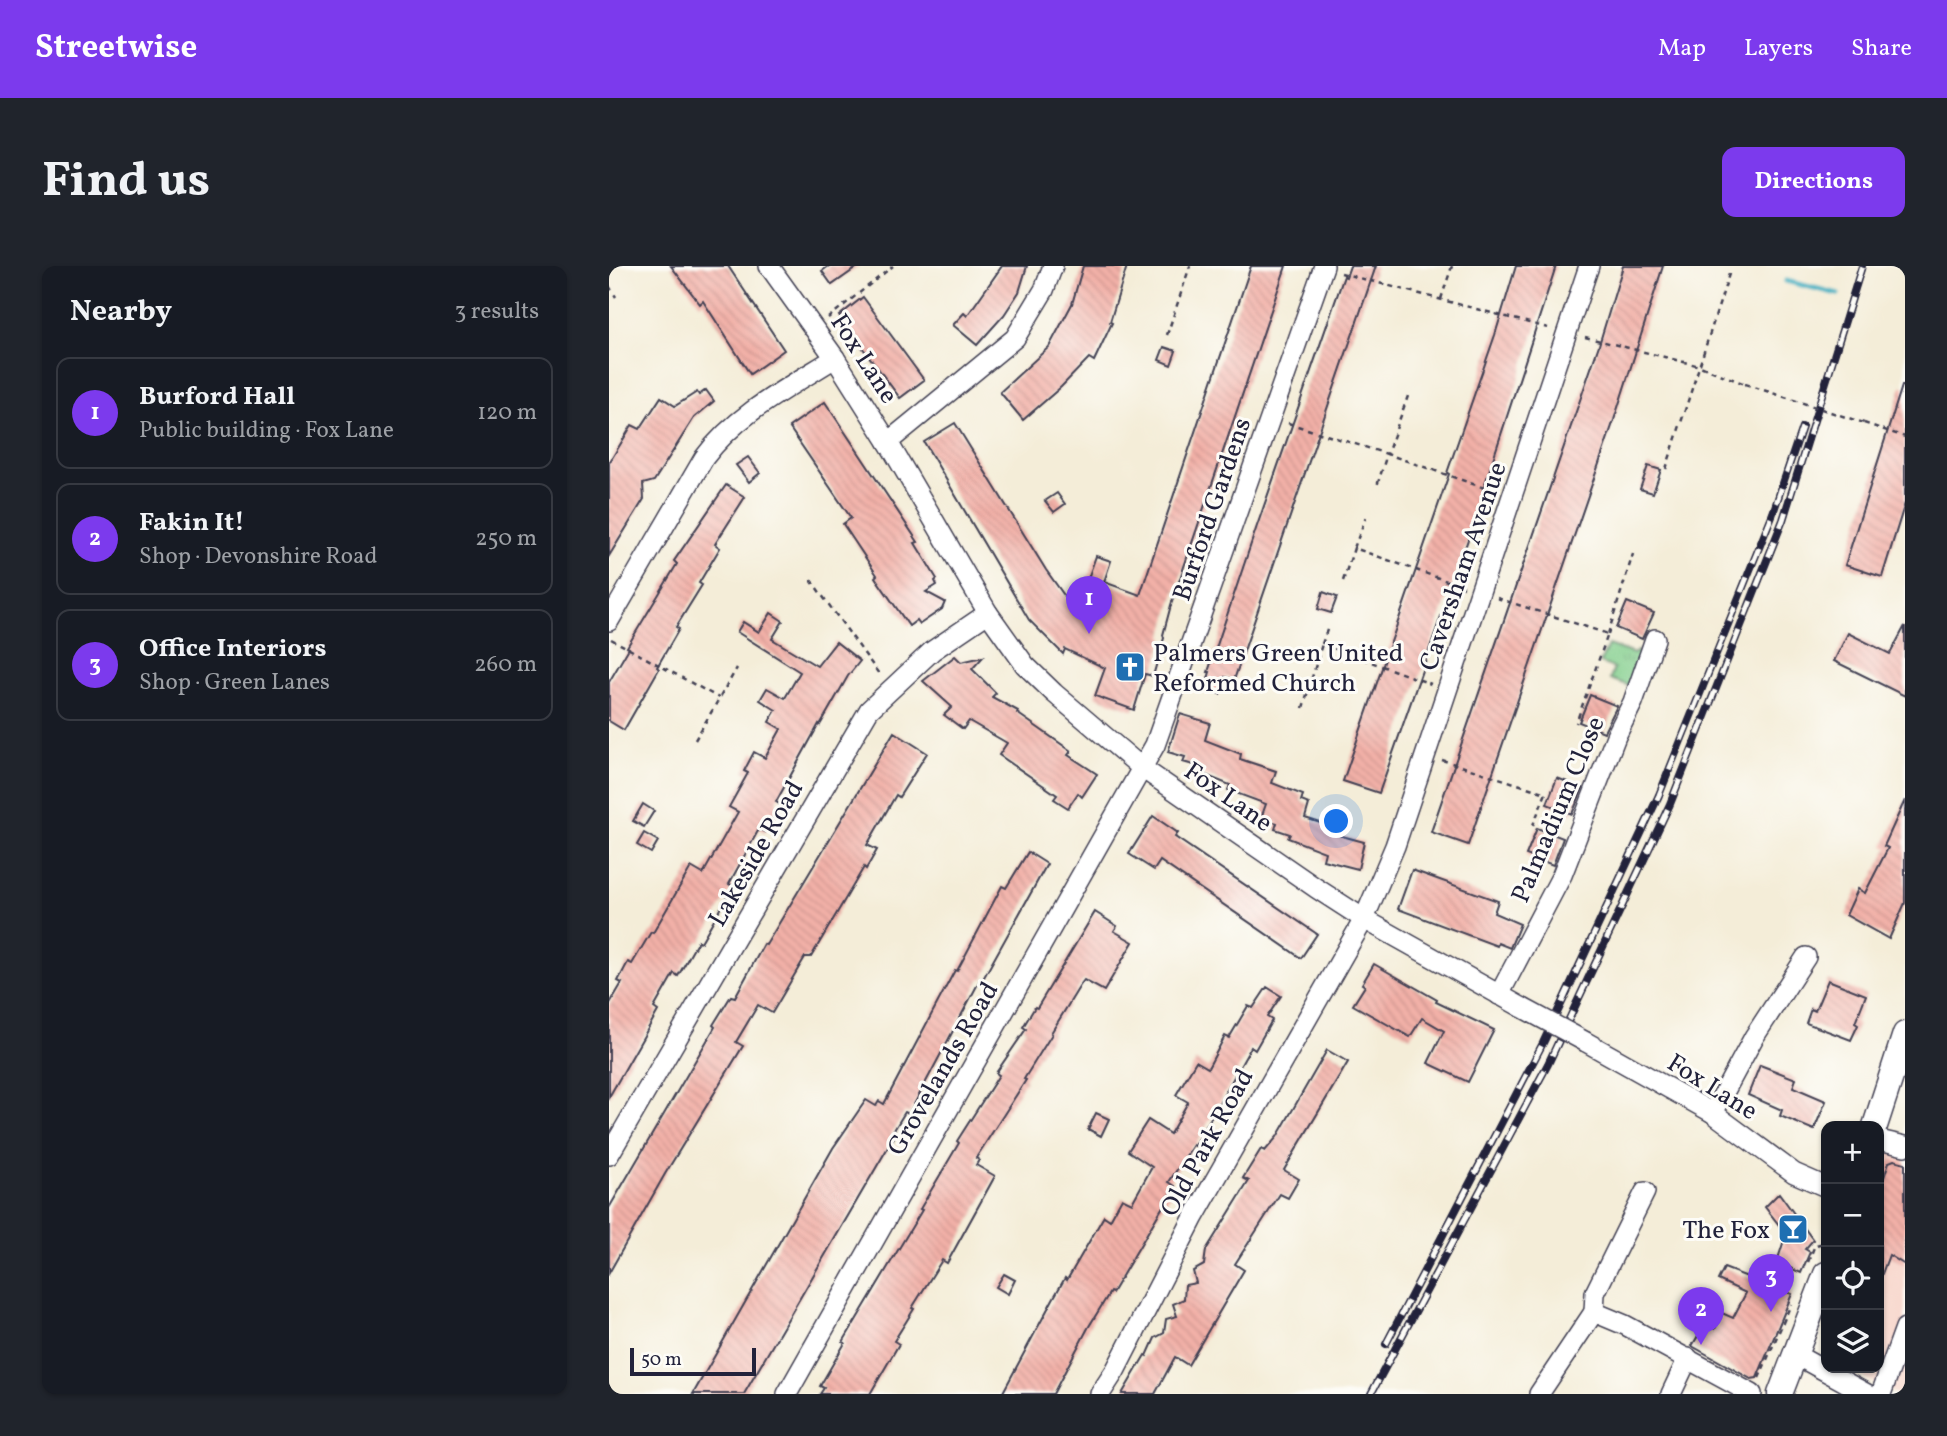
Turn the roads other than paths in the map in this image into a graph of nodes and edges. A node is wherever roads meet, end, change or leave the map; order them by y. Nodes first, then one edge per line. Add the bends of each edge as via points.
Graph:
1 (769, 266) edge
2 (1053, 266) edge
3 (1589, 266) edge
4 (1324, 267) edge
5 (835, 358) junction
6 (888, 442) junction
7 (988, 613) junction
8 (609, 621) edge
9 (1655, 639) dead end
10 (1142, 768) junction
11 (1364, 919) junction
12 (1807, 957) dead end
13 (1507, 1000) junction
14 (1905, 1034) edge
15 (1713, 1113) junction
16 (1877, 1121) edge
17 (1884, 1141) edge
18 (1905, 1146) edge
19 (609, 1155) edge
20 (1821, 1185) edge
21 (1645, 1192) dead end
22 (1818, 1266) edge
23 (1594, 1312) junction
24 (1905, 1328) edge
25 (1796, 1354) junction
26 (1688, 1358) junction
27 (1753, 1391) edge
28 (787, 1394) edge
29 (1100, 1394) edge
30 (1539, 1394) edge
31 (1671, 1394) edge
32 (1780, 1394) edge
33 (1867, 1394) edge
34 (1881, 1394) edge

1 - 5 street, Fox Lane
2 - 6 street via 1015,338
3 - 11 street, Caversham Avenue via 1395,846
4 - 10 street, Burford Gardens via 1155,746
5 - 6 street, Fox Lane
5 - 8 street via 736,423 716,442
6 - 7 street, Fox Lane
7 - 10 street, Fox Lane via 1025,665
7 - 19 street, Lakeside Road via 932,651 869,710
9 - 13 street, Palmadium Close via 1633,702
10 - 11 street, Fox Lane
10 - 28 street, Grovelands Road
11 - 13 street, Fox Lane
11 - 29 street, Old Park Road via 1194,1217
12 - 15 street via 1754,1037
13 - 15 street, Fox Lane, bridge
14 - 16 main road
15 - 20 street, Fox Lane via 1794,1172
17 - 18 street
21 - 23 street via 1595,1293
22 - 25 main road
23 - 26 street
23 - 30 street
24 - 34 street
25 - 32 main road
25 - 33 street
26 - 27 street
26 - 31 street

